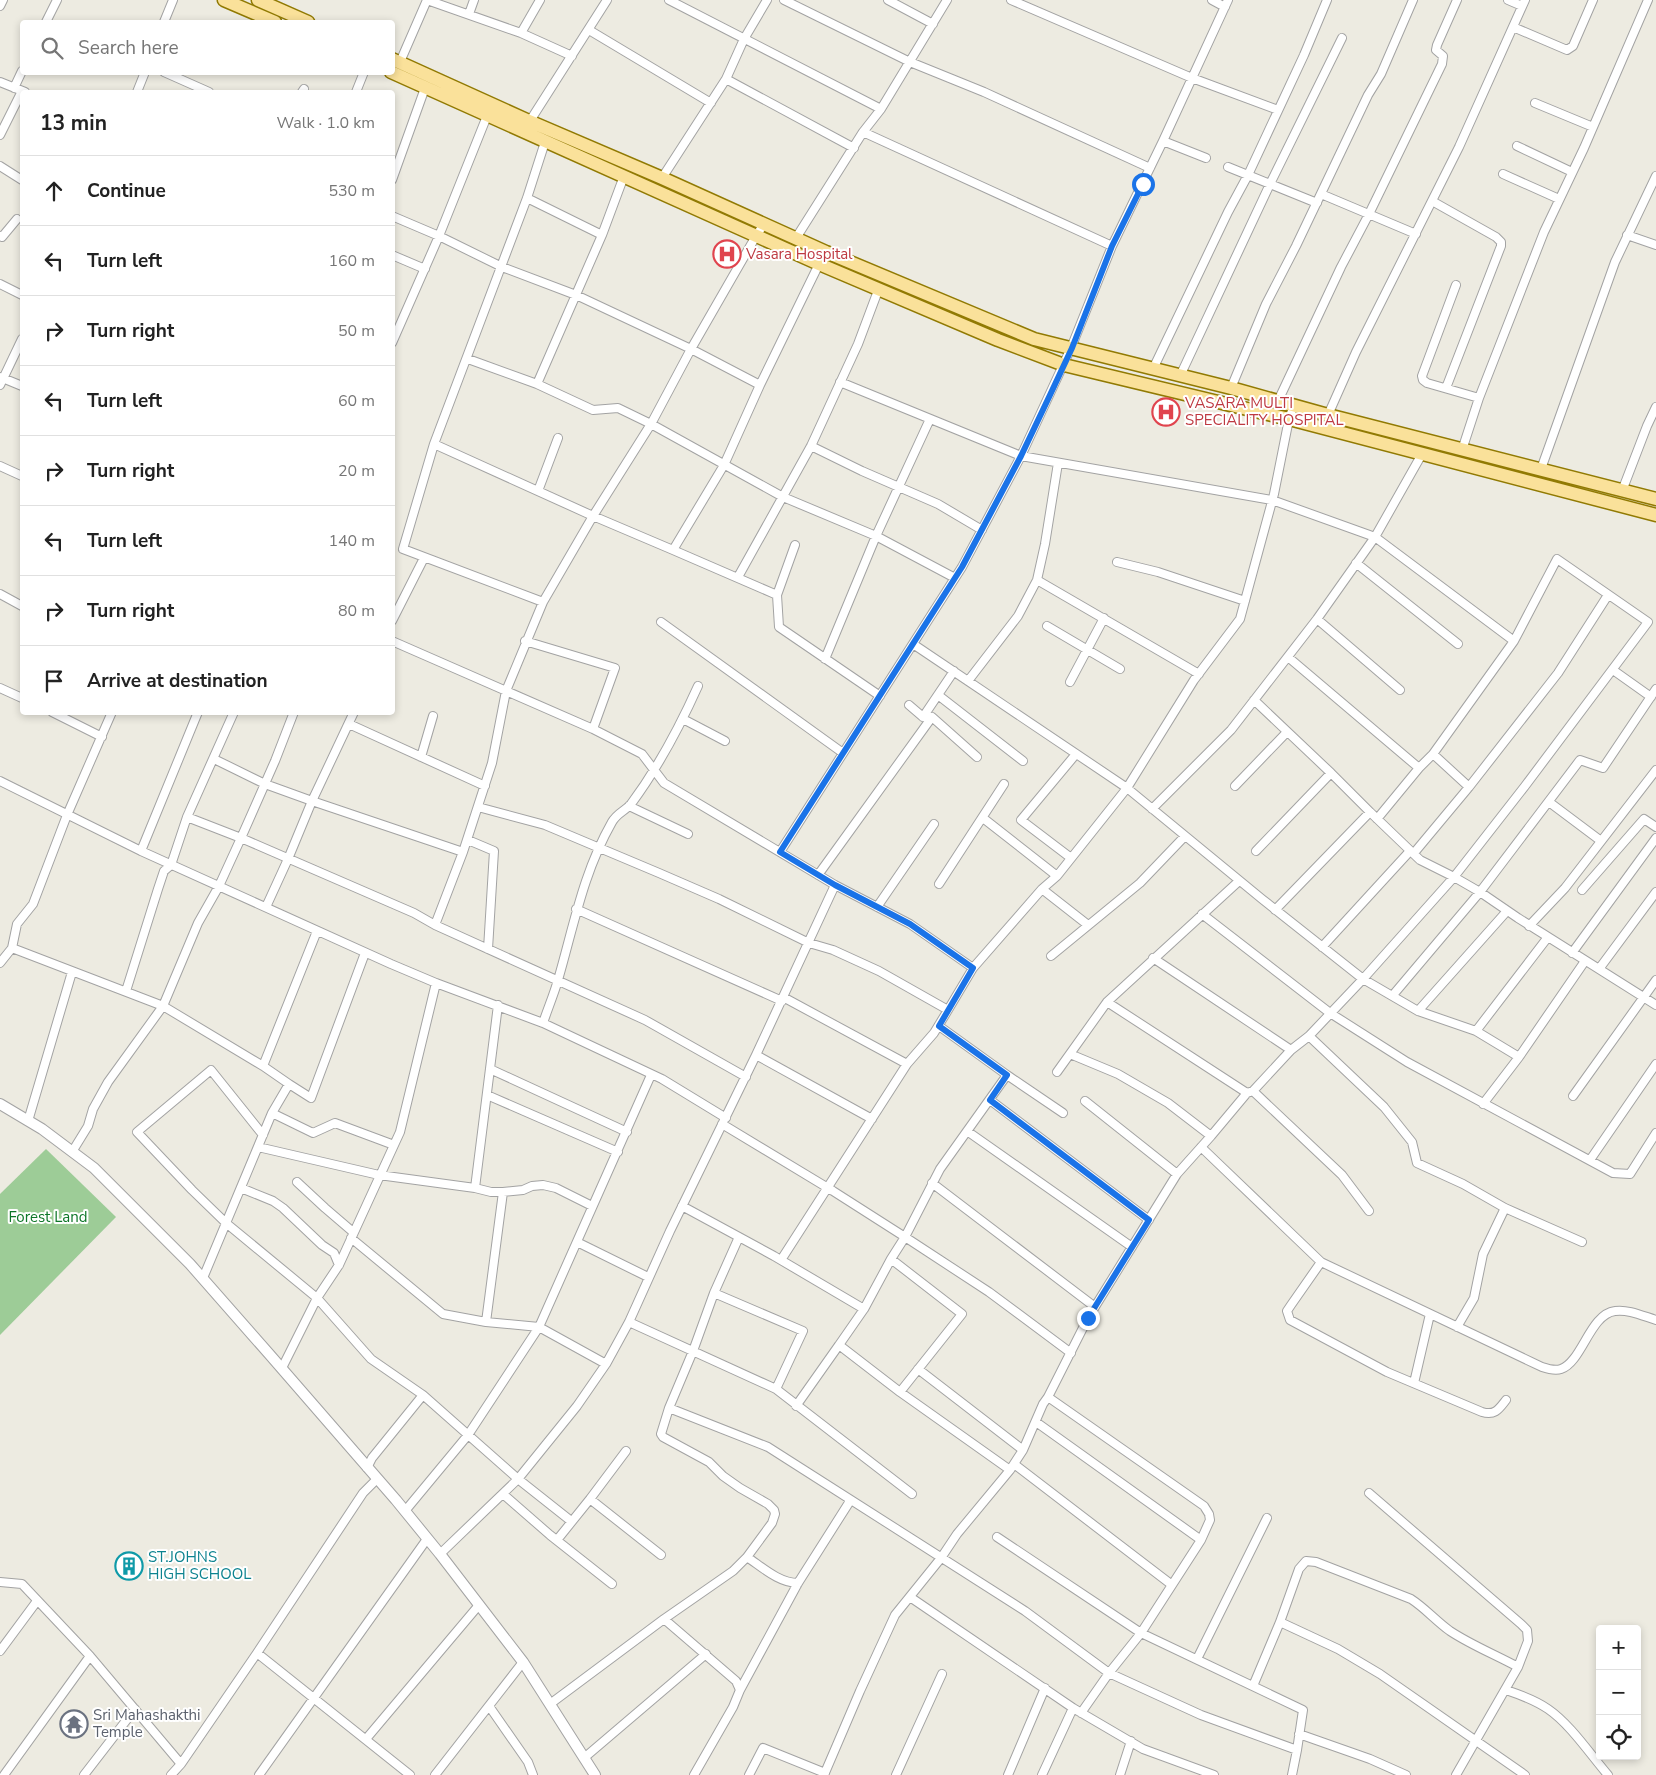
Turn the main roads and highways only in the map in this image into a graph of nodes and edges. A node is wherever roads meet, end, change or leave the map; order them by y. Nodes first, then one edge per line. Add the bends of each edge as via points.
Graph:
1 (224, 0) edge
2 (258, 0) edge
3 (279, 5) edge
4 (271, 20) edge
5 (305, 20) edge
6 (396, 61) edge
7 (395, 74) edge
8 (526, 126) junction
9 (1656, 499) edge
10 (1656, 515) edge

1 - 4 main road
2 - 3 main road
3 - 5 main road
6 - 8 main road
7 - 8 main road via 487,116
8 - 9 main road via 662,178 1034,338
8 - 10 main road via 545,142 819,264 1064,365 1289,419

